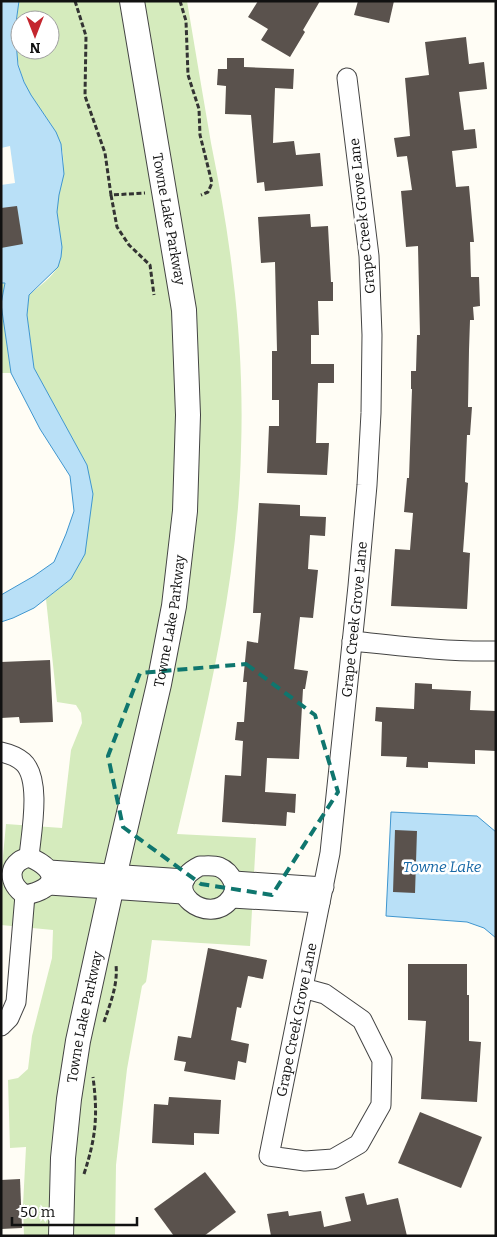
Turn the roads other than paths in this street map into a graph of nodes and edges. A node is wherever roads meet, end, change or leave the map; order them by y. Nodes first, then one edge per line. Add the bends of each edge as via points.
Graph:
1 (132, 1) edge
2 (347, 78) dead end
3 (352, 641) junction
4 (496, 651) edge
5 (1, 752) edge
6 (29, 857) junction
7 (49, 878) junction
8 (113, 882) junction
9 (184, 886) junction
10 (233, 889) junction
11 (26, 895) junction
12 (322, 895) junction
13 (303, 988) junction
14 (1, 1026) edge
15 (61, 1236) edge

1 - 8 street, Towne Lake Parkway via 182,292 188,415 185,511 174,606
2 - 3 street, Grape Creek Grove Lane via 369,256 372,335 367,485
3 - 4 street via 428,649
3 - 12 street, Grape Creek Grove Lane via 332,839
5 - 6 street via 24,763 32,778 34,801
6 - 7 street via 40,862
6 - 11 street via 21,859 12,874 13,884
7 - 8 street
7 - 11 street via 37,893
8 - 9 street
8 - 15 street, Towne Lake Parkway via 78,1041 64,1158
9 - 10 street via 189,901 206,910 225,904
9 - 10 street via 192,870 211,866 228,872
10 - 12 street
11 - 14 street via 16,1002 9,1018
12 - 13 street, Grape Creek Grove Lane
13 - 13 street, Grape Creek Grove Lane via 325,994 362,1020 382,1060 381,1105 359,1144 333,1159 305,1161 269,1156

